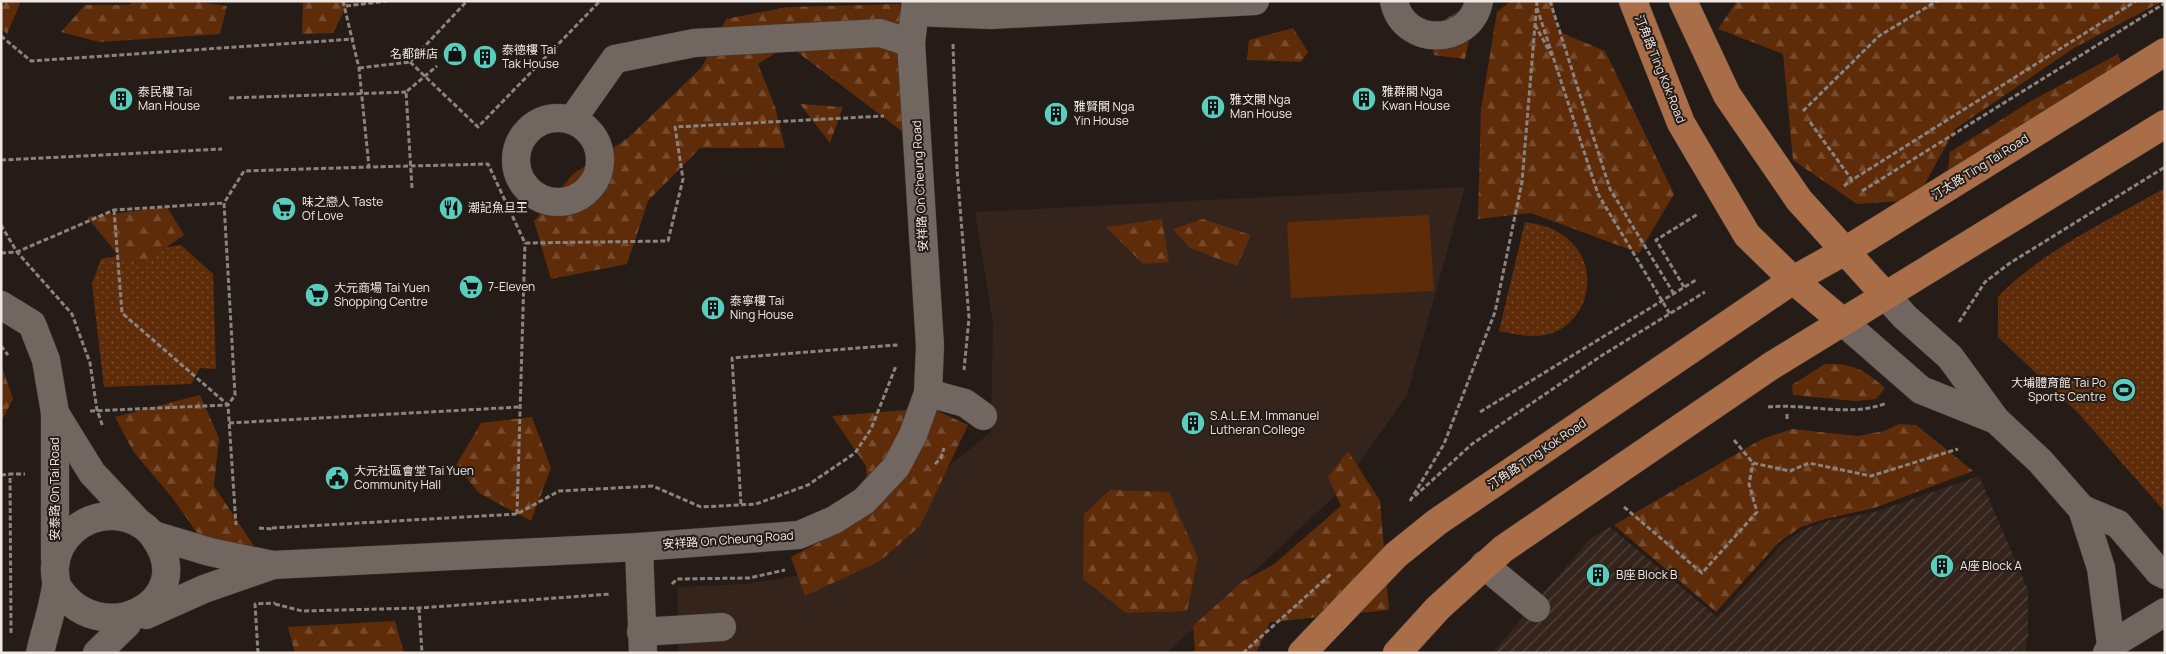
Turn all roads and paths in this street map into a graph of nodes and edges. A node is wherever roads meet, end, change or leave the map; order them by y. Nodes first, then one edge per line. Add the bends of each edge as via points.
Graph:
1 (343, 1) edge
2 (387, 1) edge
3 (467, 1) edge
4 (600, 1) edge
5 (1255, 1) edge
6 (1394, 1) edge
7 (1479, 1) edge
8 (1550, 1) edge
9 (1633, 1) edge
10 (1684, 1) edge
11 (1937, 1) edge
12 (2129, 1) edge
13 (2135, 2) edge
14 (1536, 3) edge
15 (2165, 3) edge
16 (346, 6) junction
17 (916, 7) edge
18 (1534, 25) junction
19 (1, 36) edge
20 (354, 39) junction
21 (911, 43) junction
22 (2165, 52) edge
23 (410, 62) junction
24 (1556, 63) junction
25 (437, 66) dead end
26 (359, 68) junction
27 (406, 92) junction
28 (229, 98) dead end
29 (1803, 111) dead end
30 (884, 116) dead end
31 (572, 120) dead end
32 (1810, 122) dead end
33 (2165, 124) edge
34 (222, 149) dead end
35 (1, 160) edge
36 (369, 167) junction
37 (2165, 167) edge
38 (1852, 180) junction
39 (1844, 186) dead end
40 (412, 188) dead end
41 (1862, 191) dead end
42 (224, 202) junction
43 (114, 210) junction
44 (1702, 211) dead end
45 (1, 224) edge
46 (525, 243) junction
47 (1845, 251) junction
48 (17, 252) junction
49 (1, 253) edge
50 (1696, 280) dead end
51 (1793, 280) junction
52 (1684, 287) junction
53 (1705, 292) dead end
54 (1674, 294) junction
55 (1886, 295) junction
56 (1662, 302) junction
57 (1, 305) edge
58 (1670, 314) junction
59 (1842, 321) junction
60 (1959, 326) dead end
61 (896, 353) dead end
62 (896, 360) dead end
63 (928, 393) junction
64 (1893, 398) dead end
65 (228, 405) junction
66 (520, 407) junction
67 (1762, 409) dead end
68 (97, 410) junction
69 (55, 412) junction
70 (1480, 412) dead end
71 (1788, 414) dead end
72 (983, 416) dead end
73 (1787, 419) dead end
74 (1996, 420) junction
75 (229, 423) junction
76 (106, 436) dead end
77 (1734, 440) dead end
78 (1958, 449) dead end
79 (1753, 463) junction
80 (25, 464) dead end
81 (1, 474) edge
82 (10, 474) junction
83 (1411, 500) junction
84 (741, 504) junction
85 (1406, 505) dead end
86 (1624, 507) dead end
87 (2082, 509) junction
88 (517, 514) junction
89 (254, 528) dead end
90 (272, 528) junction
91 (146, 529) junction
92 (228, 529) dead end
93 (638, 547) junction
94 (273, 565) junction
95 (1484, 565) junction
96 (1338, 568) dead end
97 (55, 575) junction
98 (2165, 575) edge
99 (640, 589) junction
100 (275, 604) junction
101 (419, 608) junction
102 (1536, 608) dead end
103 (2165, 612) edge
104 (135, 620) junction
105 (722, 627) dead end
106 (642, 642) edge
107 (11, 643) dead end
108 (2109, 649) edge
109 (40, 653) edge
110 (97, 653) edge
111 (258, 653) edge
112 (422, 653) edge
113 (1244, 653) edge
114 (1302, 653) edge
115 (1397, 653) edge

1 - 16 path
2 - 16 path
3 - 23 path
4 - 23 path via 478,127
5 - 17 street via 991,15
6 - 7 street via 1403,21 1415,31 1429,36 1444,36 1470,22 1478,10
8 - 54 path via 1610,188
9 - 51 main road, 汀角路 Ting Kok Road via 1681,123 1747,235
10 - 47 main road via 1727,95 1799,200
11 - 29 path via 1879,36
12 - 13 path
13 - 38 path
14 - 18 path
14 - 24 path
15 - 41 path
16 - 20 path
17 - 21 street, 安祥路 On Cheung Road
18 - 24 path
18 - 83 path via 1522,182 1495,312 1444,444
19 - 20 path via 31,61
20 - 26 path
21 - 31 street via 880,34 694,43 615,59
21 - 63 street, 安祥路 On Cheung Road via 930,346
22 - 47 main road, 汀太路 Ting Tai Road
23 - 26 path
24 - 56 path via 1598,194
25 - 27 path, bridge
26 - 36 path
27 - 28 path, bridge
27 - 40 path, bridge
30 - 46 path via 675,126 683,179 668,241
32 - 38 path
33 - 55 main road
34 - 35 path
36 - 42 path via 244,171
36 - 46 path via 488,164
37 - 60 path via 2010,263 1985,282
38 - 39 path
42 - 43 path
42 - 65 path via 235,395
43 - 48 path
43 - 65 path via 122,313
44 - 52 path via 1656,240
45 - 48 path
46 - 66 path
47 - 51 main road, 汀太路 Ting Tai Road
47 - 55 main road
48 - 49 path
48 - 68 path via 72,314 90,363
50 - 52 path
51 - 59 main road, 汀角路 Ting Kok Road
51 - 114 main road, 汀角路 Ting Kok Road via 1437,522 1396,555
52 - 54 path
53 - 58 path
54 - 56 path
55 - 59 main road
55 - 74 street via 1950,357
56 - 58 path
56 - 70 path
57 - 69 street, 安泰路 On Tai Road via 32,324 46,360
58 - 83 path via 1601,356 1472,444
59 - 74 street via 1921,390
59 - 95 main road via 1771,366
61 - 84 path via 896,345 732,358
62 - 84 path via 896,368 871,429 855,454 808,485 756,504
63 - 72 street via 965,403
63 - 93 street, 安祥路 On Cheung Road via 913,435 896,466 864,502 834,520 799,535
64 - 67 path via 1890,403 1855,411 1800,406
65 - 68 path
65 - 75 path
66 - 75 path
66 - 88 path
68 - 69 path
68 - 76 path
69 - 91 street, 安泰路 On Tai Road via 92,473
69 - 97 street, 安泰路 On Tai Road
71 - 73 path
74 - 87 street via 2040,461
75 - 92 path via 236,529
77 - 79 path
78 - 79 path via 1871,476 1809,463 1790,472
79 - 86 path via 1749,484 1758,512 1702,573
80 - 82 path via 25,474
81 - 82 path
82 - 107 path
83 - 85 path
84 - 88 path via 701,507 653,486 559,491
87 - 98 street via 2118,524
87 - 108 street via 2101,568
88 - 90 path
89 - 90 path
90 - 94 path
91 - 94 street, 安祥路 On Cheung Road via 210,552
91 - 97 street, 安祥路 On Cheung Road via 121,516 102,516 84,522 59,548
91 - 104 street, 安祥路 On Cheung Road via 163,552 167,570 164,588 156,604
93 - 94 street, 安祥路 On Cheung Road
93 - 99 street
94 - 100 path
94 - 104 street, 安祥路 On Cheung Road via 204,589
95 - 102 street
95 - 115 main road
96 - 113 path
97 - 104 street, 安祥路 On Cheung Road via 64,602 76,615 92,624 110,627
97 - 109 street, 安祥路 On Cheung Road
99 - 101 path via 616,594
99 - 106 street
100 - 101 path via 302,612
100 - 111 path via 255,604
101 - 112 path
103 - 108 street
104 - 110 street, 安祥路 On Cheung Road
105 - 106 street

